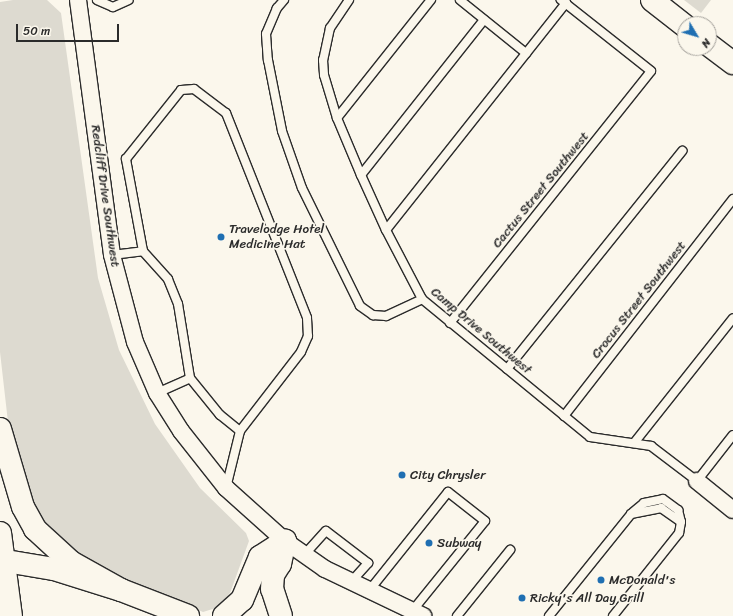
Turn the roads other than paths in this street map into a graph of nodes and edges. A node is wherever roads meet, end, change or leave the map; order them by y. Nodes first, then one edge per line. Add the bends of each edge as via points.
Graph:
1 (78, 0) edge
2 (97, 0) edge
3 (129, 0) edge
4 (284, 0) edge
5 (349, 0) edge
6 (431, 0) edge
7 (460, 0) edge
8 (652, 0) edge
9 (564, 2) edge
10 (484, 20) junction
11 (677, 20) edge
12 (717, 51) edge
13 (526, 53) junction
14 (733, 63) edge
15 (337, 118) junction
16 (682, 151) dead end
17 (361, 175) junction
18 (733, 199) edge
19 (386, 230) junction
20 (143, 250) junction
21 (112, 255) junction
22 (422, 299) junction
23 (733, 318) edge
24 (450, 323) junction
25 (507, 369) junction
26 (190, 378) junction
27 (157, 393) junction
28 (564, 416) junction
29 (0, 429) edge
30 (240, 431) junction
31 (733, 435) edge
32 (634, 443) junction
33 (697, 481) junction
34 (226, 488) junction
35 (733, 510) edge
36 (0, 533) edge
37 (285, 541) junction
38 (510, 550) dead end
39 (305, 554) junction
40 (1, 560) edge
41 (351, 582) junction
42 (121, 590) junction
43 (368, 592) junction
44 (418, 614) edge
45 (11, 616) edge
46 (188, 616) edge
47 (224, 616) edge
48 (281, 616) edge
49 (457, 616) edge
50 (549, 616) edge
51 (613, 616) edge

1 - 21 street, Redcliff Drive Southwest
2 - 3 lane via 114,7
4 - 22 lane via 277,8 266,34 268,60 282,131 302,188 360,306 373,316 386,316
5 - 15 lane, Camp Drive Southwest via 330,28 323,60 324,75
6 - 15 lane
7 - 10 lane
8 - 11 main road
9 - 13 lane
9 - 24 lane, Cactus Street Southwest via 651,71
10 - 13 lane
10 - 17 lane
12 - 14 main road
13 - 19 lane
15 - 17 lane, Camp Drive Southwest
16 - 25 lane
17 - 19 lane, Camp Drive Southwest
18 - 28 lane, Crocus Street Southwest
19 - 22 lane, Camp Drive Southwest
20 - 21 lane
20 - 26 lane via 168,280 178,304
20 - 30 lane via 126,160 181,90 194,89 226,113 307,318 308,336 301,352
21 - 27 street, Redcliff Drive Southwest via 135,342
22 - 24 lane, Camp Drive Southwest
23 - 32 lane
24 - 25 lane, Camp Drive Southwest
25 - 28 lane, Camp Drive Southwest
26 - 27 lane
26 - 30 lane via 220,415
27 - 34 street, Redcliff Drive Southwest via 181,431
28 - 32 lane, Camp Drive Southwest via 590,437
29 - 42 main road via 22,507 35,529 71,562
30 - 34 lane
31 - 33 lane
32 - 33 lane, Camp Drive Southwest via 651,446
33 - 35 street
34 - 37 street, Redcliff Drive Southwest
36 - 40 main road
37 - 39 street, Redcliff Drive Southwest
37 - 47 main road via 260,557 242,600
37 - 48 main road via 280,564 273,575 272,589
38 - 49 lane
39 - 41 street, Redcliff Drive Southwest
39 - 41 lane via 326,531 368,563
40 - 42 main road via 54,569
40 - 45 main road
41 - 43 street, Redcliff Drive Southwest
42 - 46 main road
43 - 44 street, Redcliff Drive Southwest
43 - 44 lane via 448,492 485,521
50 - 51 lane via 631,514 644,503 663,499 678,510 681,522 679,533

